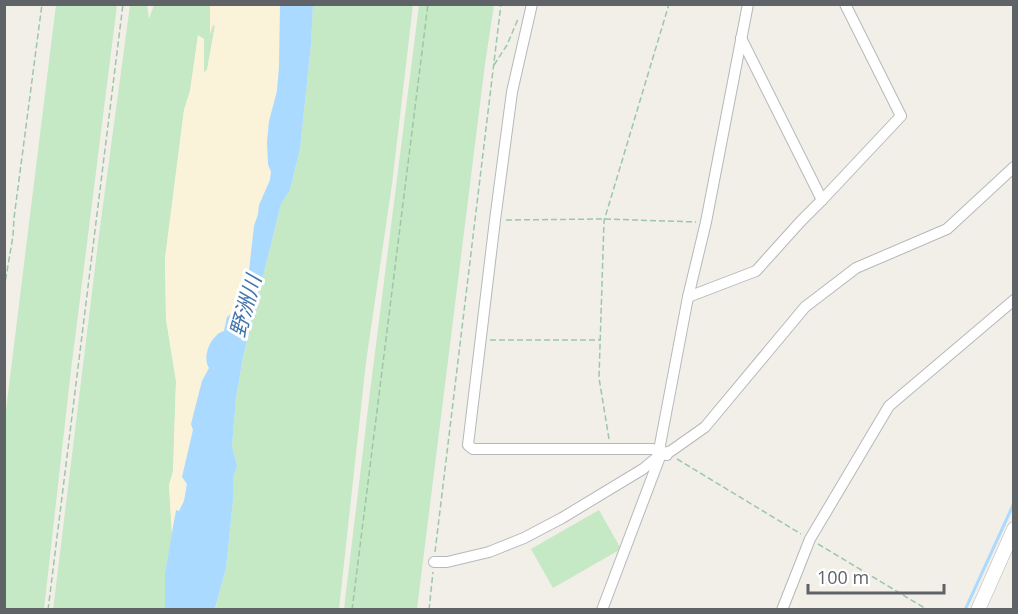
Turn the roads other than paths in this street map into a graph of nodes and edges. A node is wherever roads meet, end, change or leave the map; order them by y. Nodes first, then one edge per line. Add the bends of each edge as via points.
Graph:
1 (532, 4) edge
2 (748, 4) edge
3 (845, 4) edge
4 (741, 38) junction
5 (1014, 167) edge
6 (822, 200) junction
7 (688, 297) junction
8 (1014, 300) edge
9 (666, 455) junction
10 (1014, 529) edge
11 (434, 562) road end
12 (602, 609) edge
13 (782, 609) edge
14 (978, 609) edge

1 - 9 street via 512,92 468,445 473,449 653,449
2 - 4 street
3 - 6 street via 901,116
4 - 6 street
4 - 7 street
5 - 9 street via 946,229 856,268 805,306 705,427
6 - 7 street via 756,270
7 - 9 street via 660,445
8 - 13 street via 889,406 810,539
9 - 11 street via 524,538 489,552
9 - 12 street
10 - 14 street

